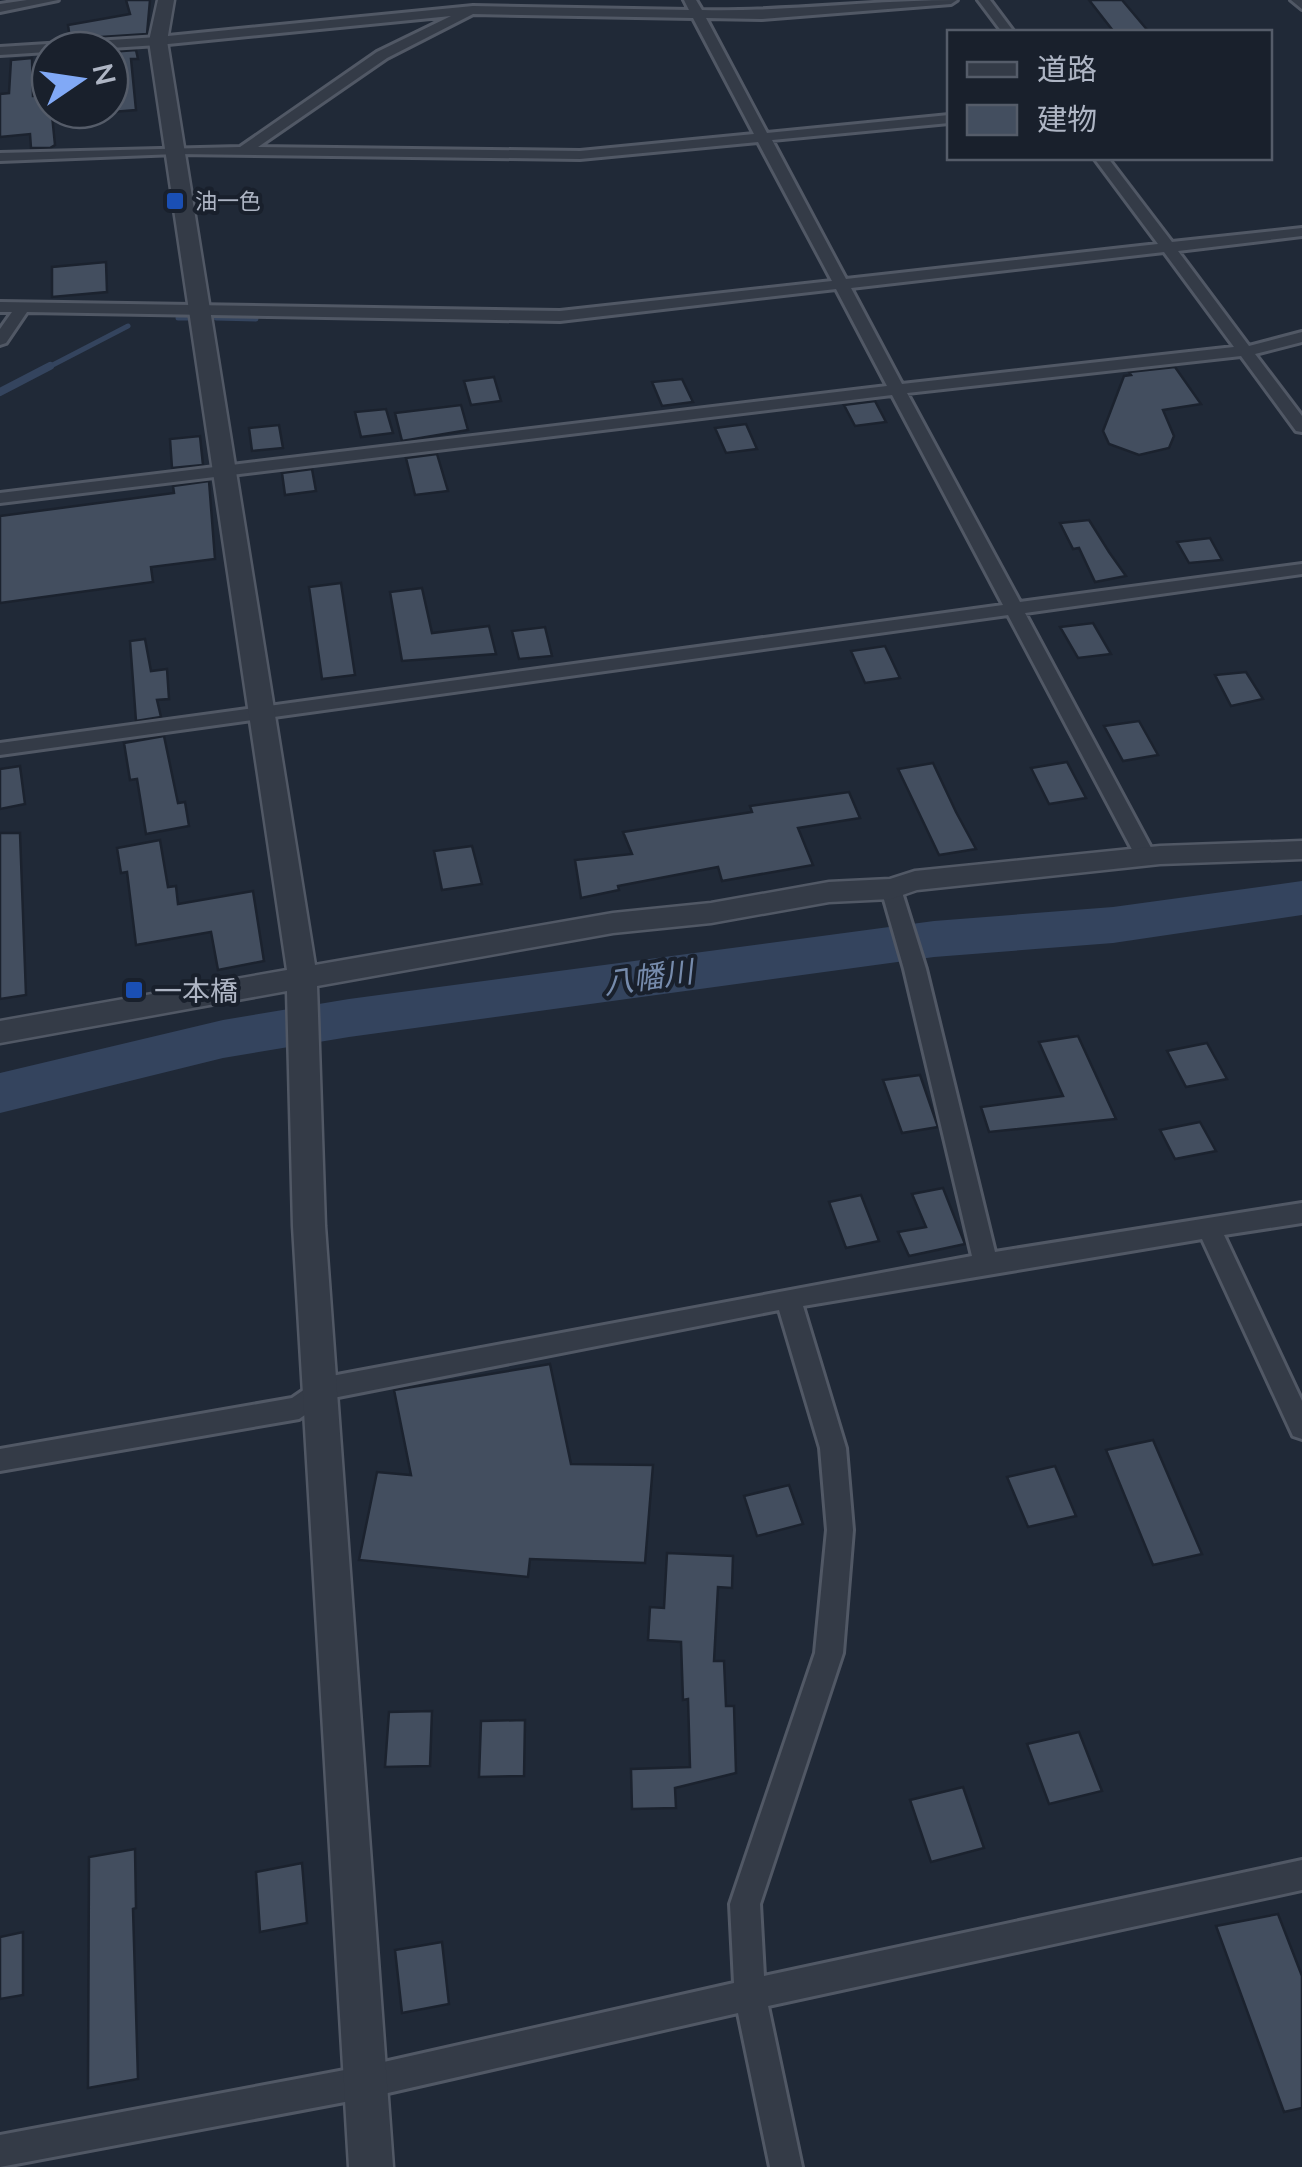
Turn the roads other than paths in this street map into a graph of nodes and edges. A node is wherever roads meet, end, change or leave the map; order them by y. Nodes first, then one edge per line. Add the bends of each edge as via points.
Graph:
1 (52, 0) edge
2 (166, 0) edge
3 (951, 0) edge
4 (984, 0) edge
5 (472, 5) edge
6 (694, 7) edge
7 (0, 8) edge
8 (1006, 30) edge
9 (158, 41) junction
10 (0, 51) edge
11 (947, 119) edge
12 (764, 138) junction
13 (176, 150) junction
14 (242, 152) junction
15 (0, 157) edge
16 (1102, 160) edge
17 (1302, 232) edge
18 (1169, 249) junction
19 (842, 284) junction
20 (0, 306) edge
21 (23, 307) junction
22 (200, 308) junction
23 (1302, 337) edge
24 (0, 340) edge
25 (1247, 351) junction
26 (898, 389) junction
27 (1302, 426) edge
28 (224, 472) junction
29 (0, 498) edge
30 (1302, 569) edge
31 (1014, 610) junction
32 (259, 713) junction
33 (0, 749) edge
34 (1302, 850) edge
35 (1146, 857) junction
36 (891, 889) junction
37 (301, 993) junction
38 (0, 1032) edge
39 (1302, 1213) edge
40 (1209, 1228) junction
41 (986, 1264) junction
42 (788, 1298) junction
43 (321, 1389) junction
44 (1302, 1428) edge
45 (0, 1460) edge
46 (1302, 1875) edge
47 (750, 1996) junction
48 (366, 2082) junction
49 (0, 2151) edge
50 (371, 2167) edge
51 (786, 2167) edge

1 - 7 street
2 - 9 street
3 - 6 street via 802,13
4 - 8 street
5 - 6 street
5 - 9 street
5 - 14 street via 382,55
6 - 12 street
9 - 10 street
9 - 13 street
11 - 12 street
12 - 14 street via 580,155
12 - 19 street
13 - 14 street
13 - 15 street
13 - 22 street
16 - 18 street
17 - 18 street
18 - 19 street
18 - 25 street
19 - 22 street via 523,318
19 - 26 street
20 - 21 street
21 - 22 street
21 - 24 street
22 - 28 street
23 - 25 street
25 - 26 street
25 - 27 street
26 - 28 street
26 - 31 street
28 - 29 street
28 - 32 street
30 - 31 street
31 - 32 street
31 - 35 street
32 - 33 street
32 - 37 street
34 - 35 street
35 - 36 street
36 - 37 street via 613,923
36 - 41 street
37 - 38 street
37 - 43 street
39 - 40 street
40 - 41 street
40 - 44 street
41 - 42 street
42 - 43 street
42 - 47 street via 833,1448 840,1530 829,1653 745,1904
43 - 45 street via 299,1408
43 - 48 street
46 - 47 street
47 - 48 street
47 - 51 street
48 - 49 street
48 - 50 street

